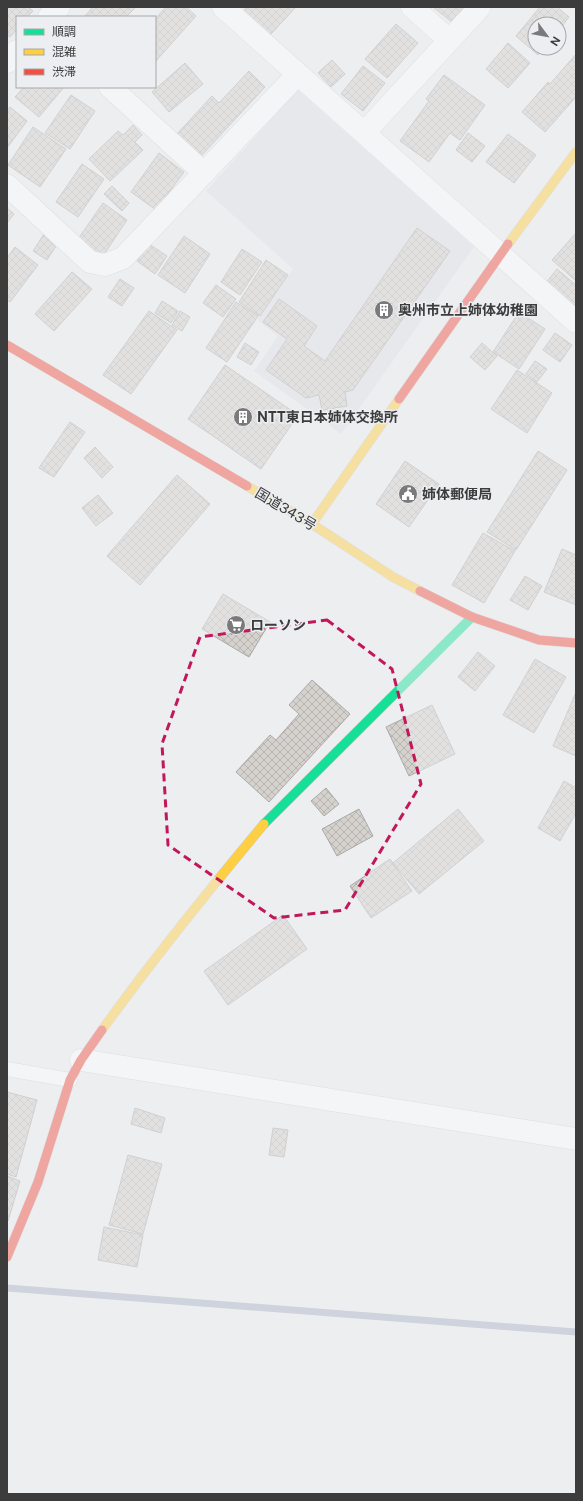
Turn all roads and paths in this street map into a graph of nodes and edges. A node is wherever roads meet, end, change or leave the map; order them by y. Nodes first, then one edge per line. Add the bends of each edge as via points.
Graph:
1 (59, 7) edge
2 (223, 7) edge
3 (412, 7) edge
4 (480, 7) edge
5 (51, 16) edge
6 (449, 40) junction
7 (16, 52) edge
8 (7, 62) edge
9 (298, 74) junction
10 (111, 88) edge
11 (364, 133) junction
12 (576, 152) edge
13 (204, 173) junction
14 (7, 185) edge
15 (500, 254) junction
16 (576, 322) edge
17 (7, 345) edge
18 (312, 524) junction
19 (472, 617) junction
20 (576, 644) edge
21 (81, 1060) junction
22 (7, 1069) edge
23 (70, 1080) junction
24 (576, 1139) edge
25 (7, 1257) edge

1 - 5 street
2 - 9 street
3 - 6 street
4 - 6 street
6 - 11 street
7 - 8 street
9 - 11 street
9 - 13 street
10 - 13 street
11 - 15 street
12 - 15 main road
13 - 14 street via 123,258 105,265 90,262
15 - 16 street
15 - 18 main road
17 - 18 main road, 国道343号
18 - 19 main road, 国道343号 via 393,577
19 - 20 main road, 国道343号 via 539,640
19 - 21 main road via 266,822 201,899 138,980
21 - 23 main road
21 - 24 street
22 - 23 lane
23 - 25 main road via 38,1182

